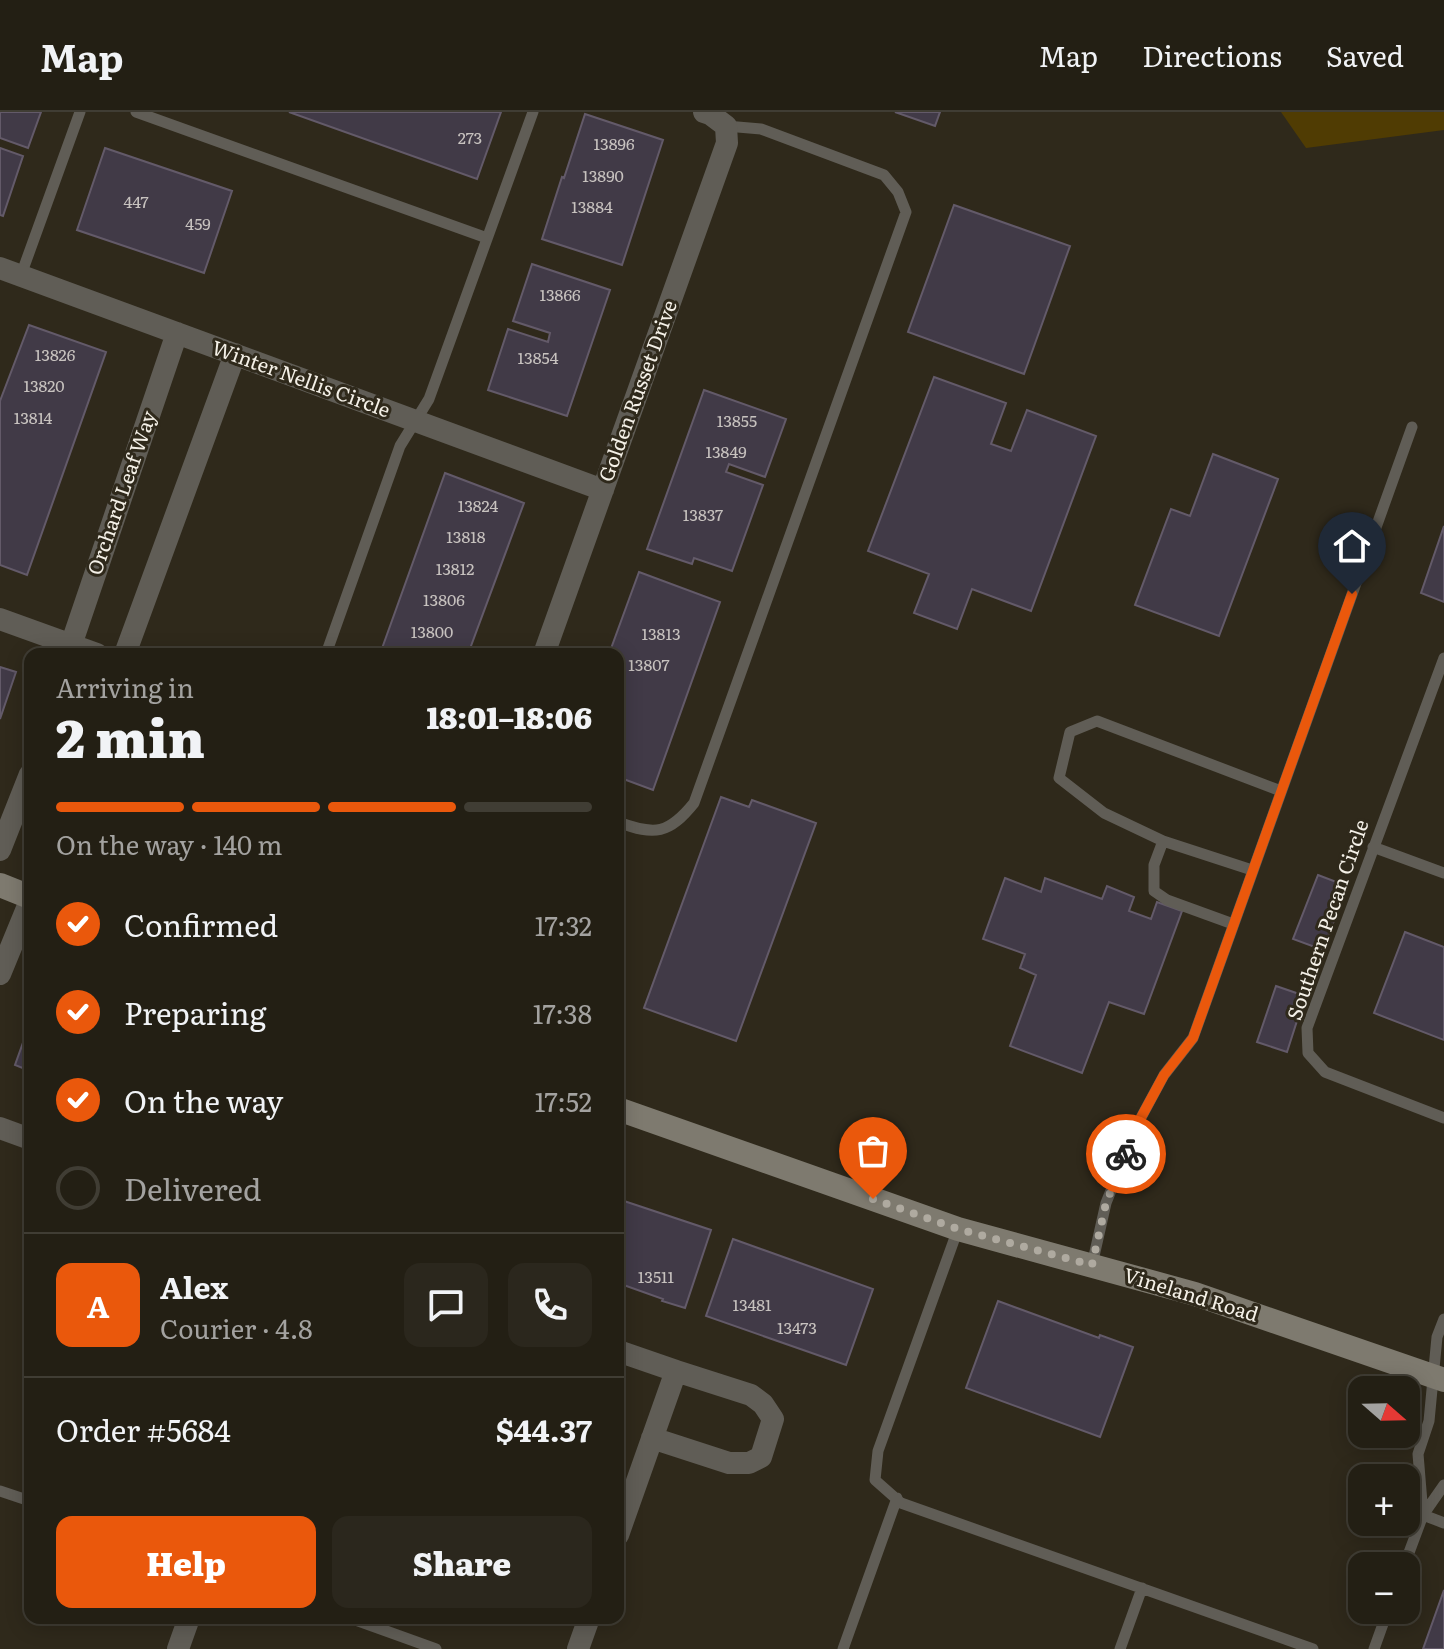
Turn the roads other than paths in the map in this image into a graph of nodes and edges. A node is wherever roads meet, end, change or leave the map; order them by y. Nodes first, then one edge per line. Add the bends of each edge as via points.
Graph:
1 (80, 112) edge
2 (136, 112) edge
3 (533, 112) edge
4 (704, 112) edge
5 (726, 126) junction
6 (487, 238) junction
7 (11, 272) edge
8 (177, 333) junction
9 (235, 354) junction
10 (415, 421) junction
11 (1412, 427) dead end
12 (603, 490) junction
13 (0, 619) edge
14 (67, 648) edge
15 (69, 648) edge
16 (127, 648) edge
17 (328, 648) edge
18 (546, 648) edge
19 (1444, 658) edge
20 (24, 789) edge
21 (1281, 791) junction
22 (624, 824) edge
23 (1163, 841) junction
24 (1373, 847) junction
25 (0, 850) edge
26 (1252, 870) junction
27 (1444, 873) edge
28 (0, 885) edge
29 (24, 896) edge
30 (24, 914) edge
31 (1233, 924) junction
32 (0, 974) edge
33 (624, 1111) edge
34 (1444, 1118) edge
35 (0, 1128) edge
36 (24, 1137) edge
37 (958, 1229) junction
38 (1092, 1265) junction
39 (1444, 1319) edge
40 (624, 1353) edge
41 (676, 1371) junction
42 (1439, 1378) edge
43 (652, 1438) junction
44 (1444, 1485) edge
45 (0, 1491) edge
46 (897, 1498) junction
47 (24, 1499) edge
48 (1423, 1515) junction
49 (624, 1518) edge
50 (1444, 1523) edge
51 (1409, 1552) edge
52 (1142, 1588) junction
53 (187, 1624) edge
54 (367, 1624) edge
55 (389, 1624) edge
56 (587, 1624) edge
57 (1383, 1624) edge
58 (386, 1631) junction
59 (178, 1649) edge
60 (436, 1649) edge
61 (578, 1649) edge
62 (843, 1649) edge
63 (1120, 1649) edge
64 (1313, 1649) edge
65 (1374, 1649) edge

1 - 7 lane
2 - 6 lane
3 - 6 lane
4 - 5 street
5 - 12 street, Golden Russet Drive via 727,143
5 - 22 lane via 761,129 884,175 906,212 694,803 679,822 658,831
6 - 10 lane via 429,399
7 - 8 street, Winter Nellis Circle
8 - 9 street, Winter Nellis Circle
8 - 15 street, Orchard Leaf Way
9 - 10 street, Winter Nellis Circle
9 - 16 street
10 - 12 street, Winter Nellis Circle
10 - 17 lane via 400,446
11 - 21 lane
12 - 18 street, Golden Russet Drive
13 - 14 street
19 - 24 lane, Southern Pecan Circle
20 - 25 street
21 - 23 lane via 1097,721 1070,732 1059,778 1104,813
21 - 26 lane
23 - 26 lane
23 - 31 lane via 1154,865 1154,891
24 - 27 lane
24 - 34 lane, Southern Pecan Circle via 1307,1028 1308,1053 1325,1072
26 - 31 lane
28 - 29 main road
30 - 32 street
31 - 38 lane via 1193,1038 1164,1075 1137,1125 1106,1203
33 - 37 main road, Vineland Road
35 - 36 street
37 - 38 main road, Vineland Road
37 - 46 lane via 878,1451 875,1480
38 - 42 main road, Vineland Road via 1195,1294
39 - 42 lane via 1437,1337
40 - 41 street
41 - 43 street
41 - 43 street via 751,1395 763,1404 773,1419 761,1457 729,1463
42 - 48 lane via 1418,1454
43 - 49 street
44 - 48 lane
45 - 47 lane
46 - 52 lane
46 - 62 lane
48 - 50 lane
48 - 51 lane
52 - 63 lane
52 - 64 lane
53 - 59 street
54 - 58 lane
55 - 58 lane
56 - 61 street
57 - 65 lane
58 - 60 lane

